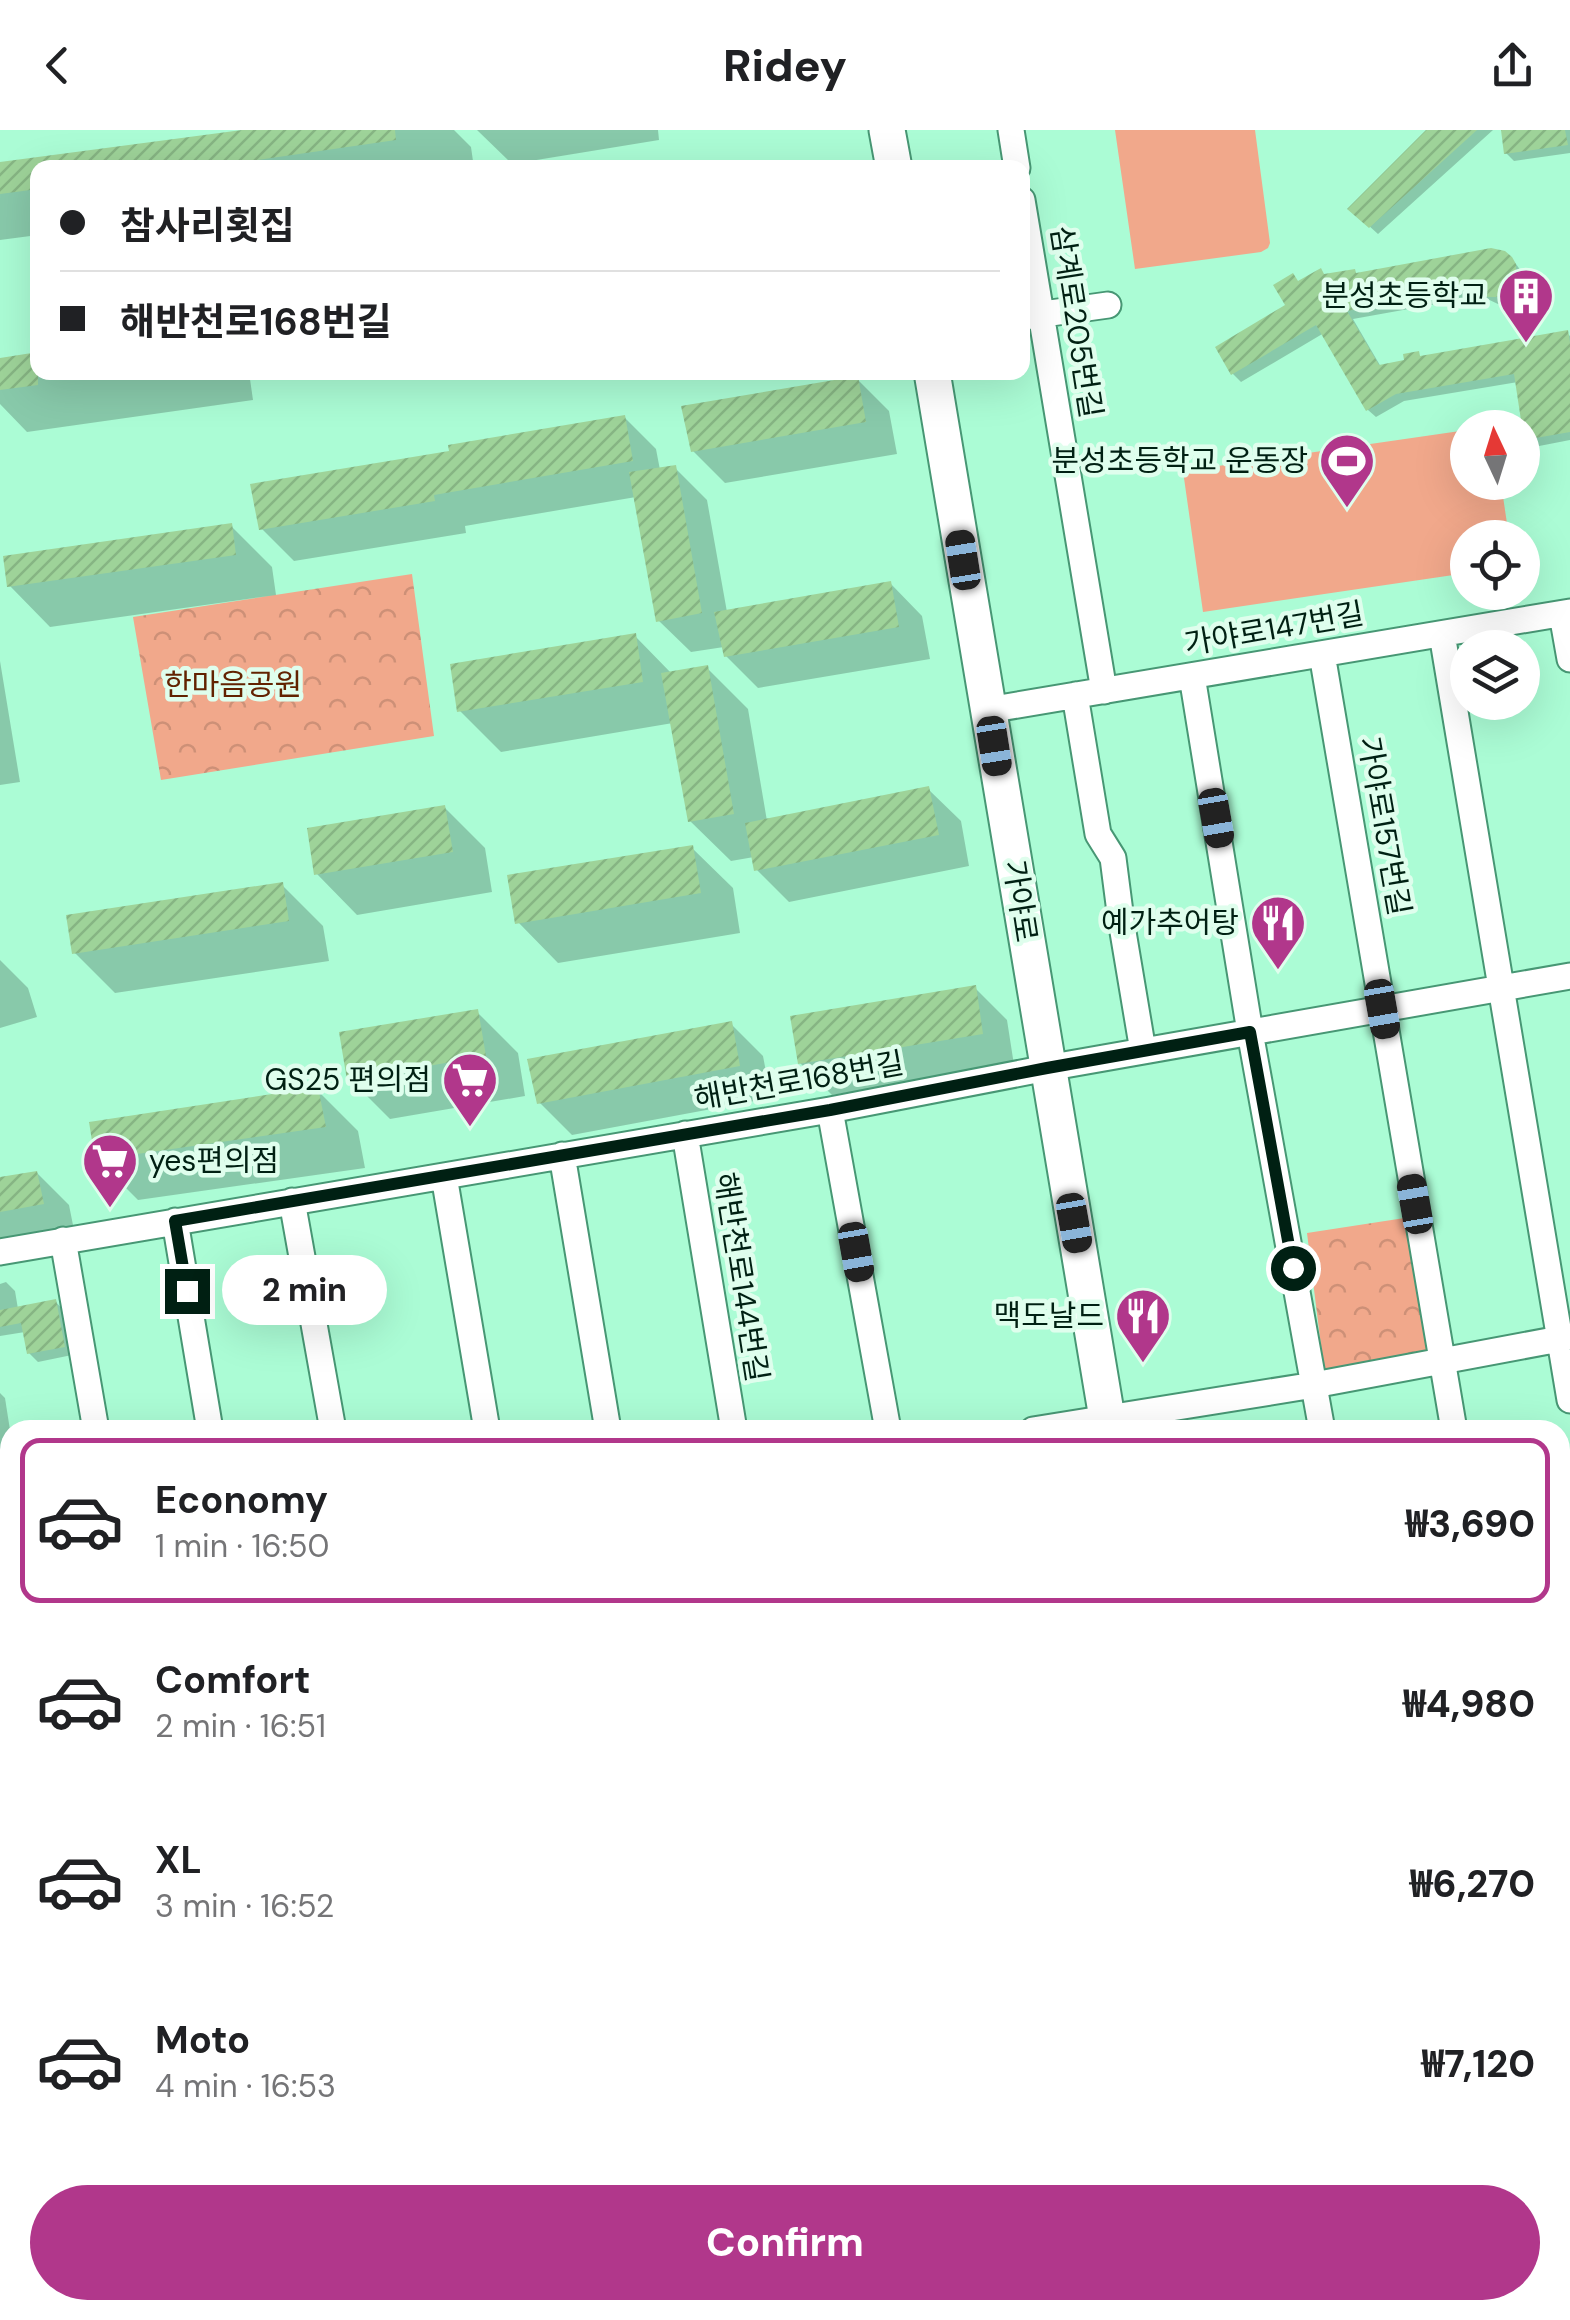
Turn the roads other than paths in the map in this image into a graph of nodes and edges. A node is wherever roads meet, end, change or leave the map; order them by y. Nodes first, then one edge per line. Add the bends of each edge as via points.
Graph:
1 (886, 130) edge
2 (1010, 130) edge
3 (892, 160) edge
4 (1016, 160) edge
5 (1108, 306) dead end
6 (1032, 315) edge
7 (933, 380) edge
8 (1566, 613) edge
9 (1442, 634) junction
10 (1322, 654) junction
11 (1570, 659) edge
12 (1192, 676) junction
13 (1104, 691) junction
14 (1075, 696) junction
15 (988, 710) junction
16 (1570, 976) edge
17 (1499, 988) junction
18 (1382, 1009) junction
19 (1250, 1032) junction
20 (1142, 1051) junction
21 (1047, 1068) junction
22 (830, 1110) junction
23 (684, 1134) junction
24 (562, 1154) junction
25 (444, 1176) junction
26 (292, 1200) junction
27 (175, 1221) junction
28 (63, 1240) junction
29 (0, 1252) edge
30 (1564, 1338) edge
31 (1442, 1360) junction
32 (1314, 1385) junction
33 (1570, 1400) edge
34 (94, 1420) edge
35 (208, 1420) edge
36 (331, 1420) edge
37 (485, 1420) edge
38 (606, 1420) edge
39 (732, 1420) edge
40 (886, 1420) edge
41 (1107, 1420) edge
42 (1124, 1420) edge
43 (1320, 1420) edge
44 (1452, 1420) edge

1 - 3 main road
2 - 4 street
5 - 6 street
6 - 13 street, 삼계로205번길
7 - 15 main road, 가야로
8 - 9 street, 가야로147번길
8 - 11 street
9 - 10 street, 가야로147번길
9 - 17 street
10 - 12 street, 가야로147번길
10 - 18 street, 가야로157번길
12 - 13 street, 가야로147번길
12 - 19 street
13 - 14 street, 가야로147번길
14 - 15 street, 가야로147번길
14 - 20 street via 1098,834 1113,858
15 - 21 main road, 가야로
16 - 17 street
17 - 18 street
17 - 30 street
18 - 19 street
18 - 31 street, 가야로157번길
19 - 20 street
19 - 32 street
20 - 21 street
21 - 22 street, 해반천로168번길
21 - 41 main road, 가야로
22 - 23 street, 해반천로168번길
22 - 40 street
23 - 24 street, 해반천로168번길
23 - 39 street, 해반천로144번길
24 - 25 street, 해반천로168번길
24 - 38 street
25 - 26 street, 해반천로168번길
25 - 37 street
26 - 27 street, 해반천로168번길
26 - 36 street
27 - 28 street, 해반천로168번길
27 - 35 street
28 - 29 street, 해반천로168번길
28 - 34 street
30 - 31 street
30 - 33 street
31 - 32 street
31 - 44 street, 가야로157번길
32 - 42 street
32 - 43 street

